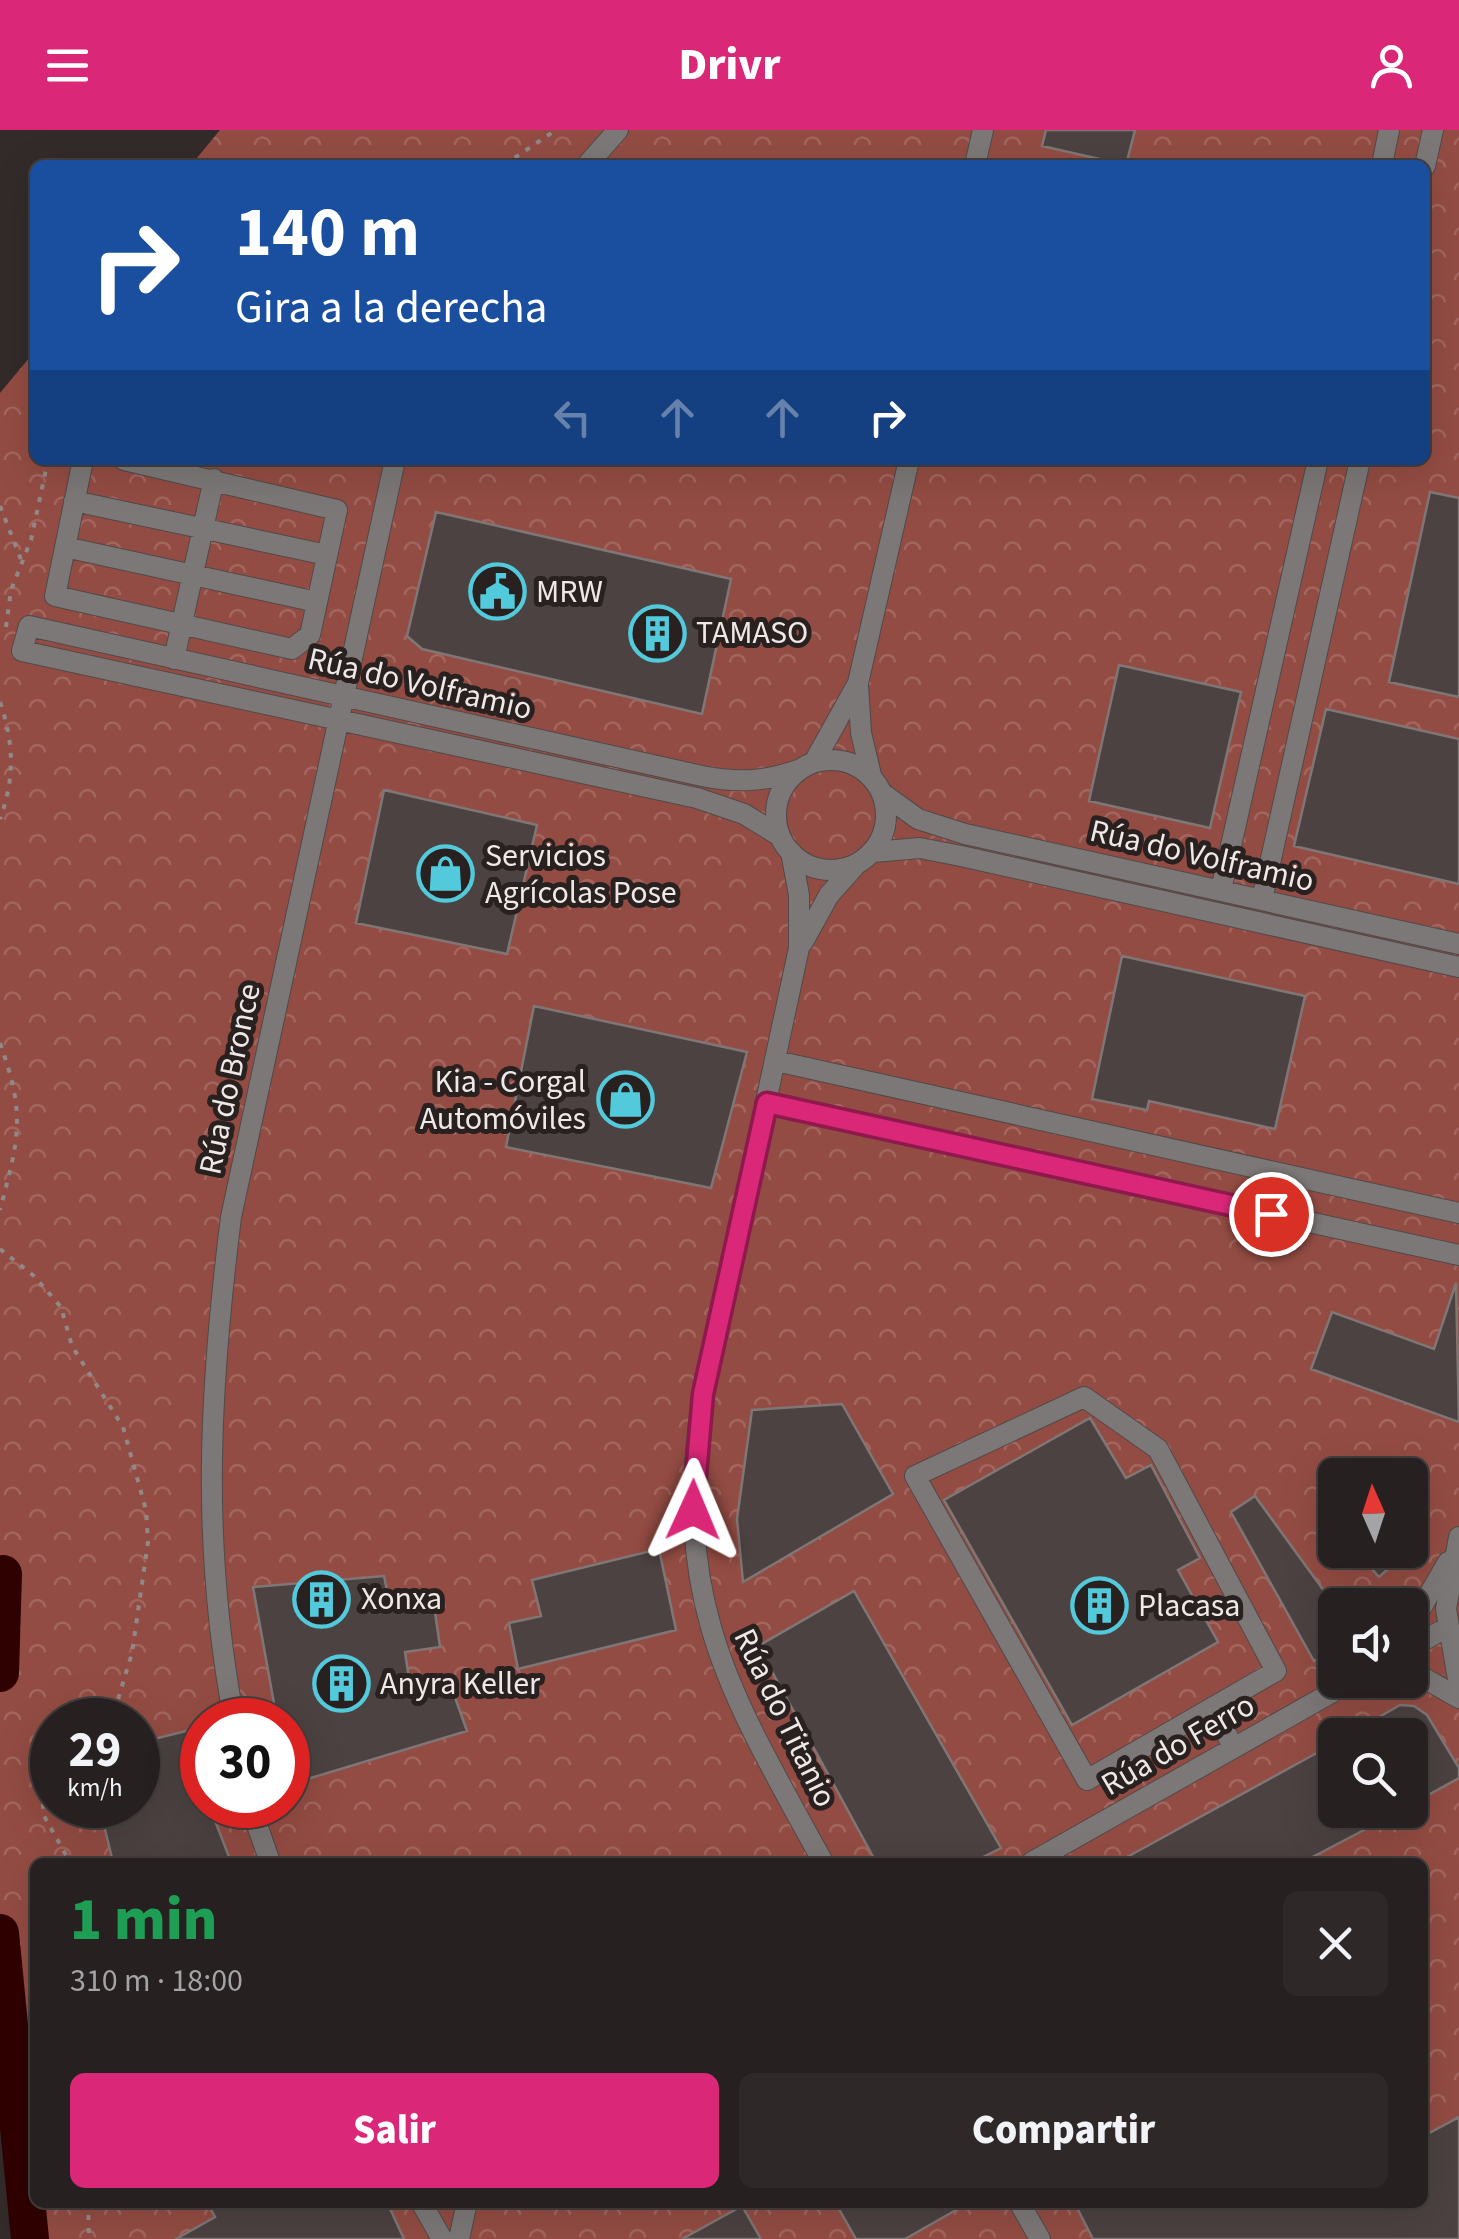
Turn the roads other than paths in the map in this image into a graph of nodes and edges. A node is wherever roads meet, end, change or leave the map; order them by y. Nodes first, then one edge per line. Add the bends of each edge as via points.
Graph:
1 (618, 130) edge
2 (983, 130) edge
3 (1390, 130) edge
4 (1433, 130) edge
5 (591, 160) edge
6 (976, 160) edge
7 (1383, 160) edge
8 (1426, 160) edge
9 (82, 465) edge
10 (148, 465) edge
11 (394, 465) edge
12 (908, 465) edge
13 (1317, 465) edge
14 (1359, 465) edge
15 (214, 479) junction
16 (74, 502) junction
17 (203, 528) junction
18 (65, 547) junction
19 (328, 554) junction
20 (193, 574) junction
21 (317, 602) junction
22 (182, 624) junction
23 (174, 659) junction
24 (858, 684) junction
25 (344, 698) junction
26 (340, 720) junction
27 (806, 766) junction
28 (876, 784) junction
29 (786, 844) junction
30 (865, 858) junction
31 (1220, 890) junction
32 (1262, 899) junction
33 (1459, 944) edge
34 (800, 948) junction
35 (1459, 967) edge
36 (776, 1062) junction
37 (767, 1103) junction
38 (1459, 1213) edge
39 (1459, 1255) edge
40 (1456, 1547) edge
41 (1428, 1592) edge
42 (1446, 1628) junction
43 (1428, 1638) edge
44 (1455, 1654) edge
45 (1428, 1680) edge
46 (1459, 1685) edge
47 (230, 1698) edge
48 (1321, 1698) edge
49 (1459, 1698) edge
50 (1213, 1708) junction
51 (1233, 1747) junction
52 (258, 1828) edge
53 (269, 1858) edge
54 (821, 1858) edge
55 (1039, 1858) edge
56 (428, 2208) edge
57 (466, 2208) edge
58 (1022, 2208) edge
59 (442, 2239) edge
60 (459, 2239) edge
61 (1040, 2239) edge

1 - 5 street
2 - 6 street
3 - 7 street
4 - 8 street
9 - 16 street
10 - 15 street
11 - 25 street, Rúa do Bronce
12 - 24 street
13 - 31 street
14 - 32 street
15 - 17 street
15 - 19 street via 337,510
16 - 17 street
16 - 18 street
17 - 19 street
17 - 20 street
18 - 20 street
18 - 22 street via 55,596
19 - 21 street
20 - 21 street
20 - 22 street
21 - 22 street via 310,635 292,650
22 - 23 street
23 - 25 street, Rúa do Volframio
23 - 26 street, Rúa do Volframio via 26,638
24 - 27 street
24 - 28 street via 861,734
25 - 26 street, Rúa do Bronce
25 - 27 street, Rúa do Volframio via 735,782 769,780
26 - 29 street, Rúa do Volframio via 716,803
26 - 47 street, Rúa do Bronce via 248,1127 215,1341 208,1464 215,1607
27 - 28 street via 834,759
27 - 29 street via 778,801
28 - 30 street via 886,815 882,835
28 - 31 street, Rúa do Volframio via 918,819 965,834
29 - 30 street via 822,869
29 - 34 street via 799,895
30 - 34 street via 829,895
30 - 35 street, Rúa do Volframio via 920,848
31 - 32 street, Rúa do Volframio
32 - 33 street, Rúa do Volframio
34 - 36 street, Rúa do Titanio
36 - 37 street, Rúa do Titanio
36 - 38 street
37 - 39 street
37 - 54 street, Rúa do Titanio via 703,1394 694,1534 705,1613 726,1680
40 - 41 street
40 - 42 street
42 - 43 street
42 - 44 street
44 - 46 street
45 - 49 street
48 - 51 street, Rúa do Ferro
50 - 50 street via 1087,1780 915,1476 1084,1397 1158,1449 1276,1671
50 - 51 street
51 - 55 street, Rúa do Ferro
52 - 53 street
56 - 59 street
57 - 60 street
58 - 61 street

